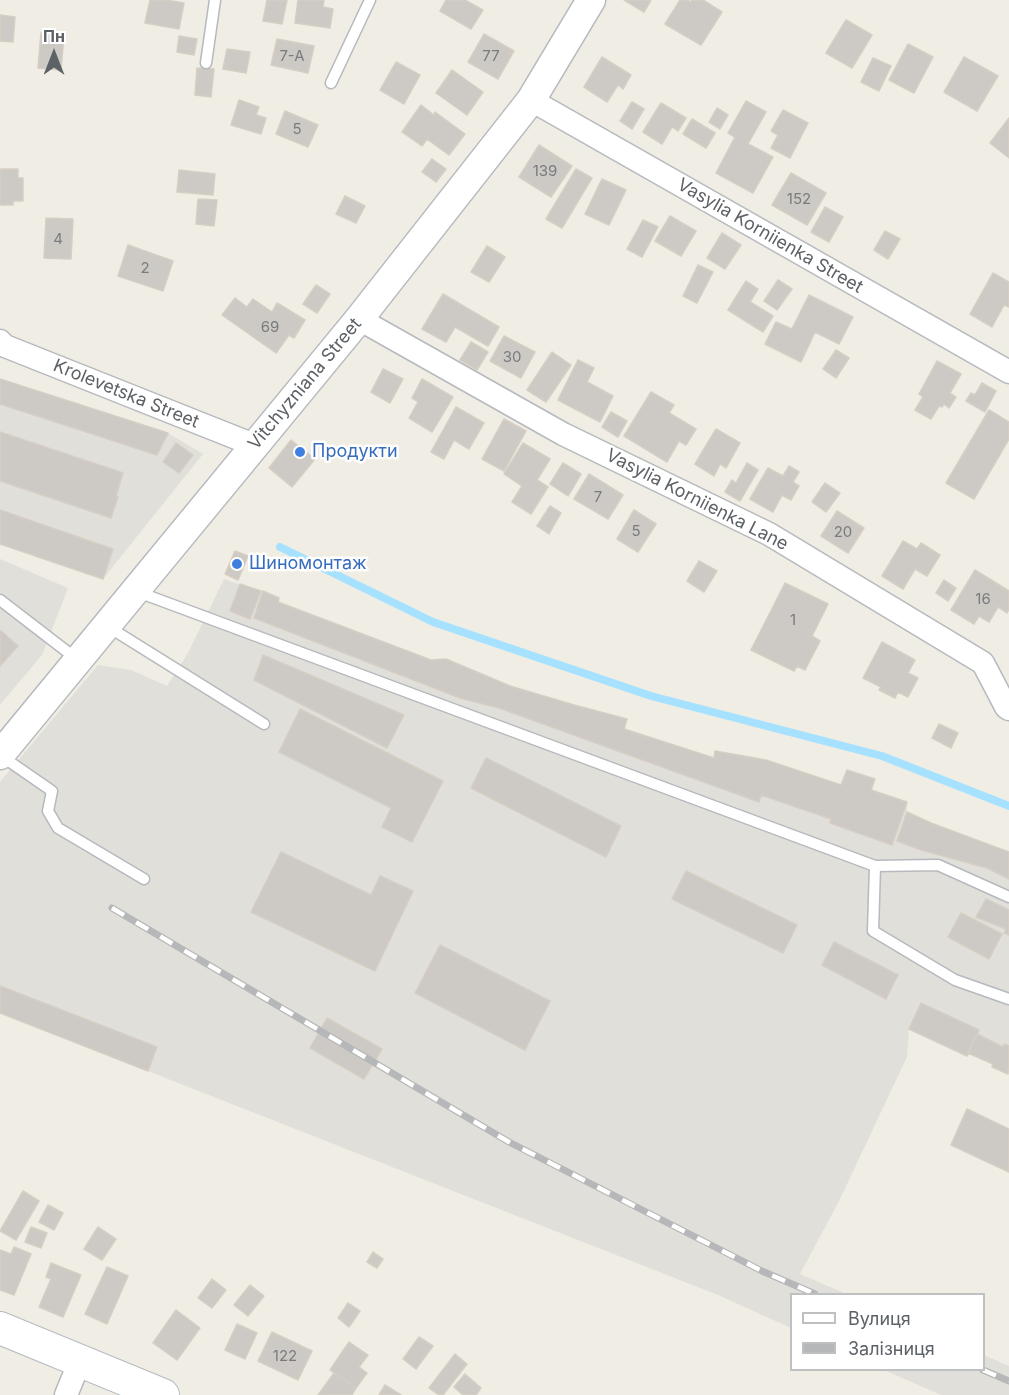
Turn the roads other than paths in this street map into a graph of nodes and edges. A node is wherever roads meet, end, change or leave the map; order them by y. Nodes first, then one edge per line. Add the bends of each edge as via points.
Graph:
1 (215, 0) edge
2 (370, 0) edge
3 (591, 0) edge
4 (206, 63) dead end
5 (331, 83) dead end
6 (531, 100) junction
7 (359, 319) junction
8 (0, 340) edge
9 (1009, 372) edge
10 (254, 445) junction
11 (135, 591) junction
12 (0, 600) edge
13 (106, 626) junction
14 (78, 661) junction
15 (1009, 709) edge
16 (264, 724) dead end
17 (0, 755) edge
18 (875, 866) junction
19 (144, 879) dead end
20 (1009, 897) edge
21 (1009, 999) edge
22 (0, 1328) edge
23 (80, 1361) junction
24 (66, 1395) edge
25 (163, 1395) edge

1 - 4 lane
2 - 5 lane
3 - 6 street, Vitchyzniana Street
6 - 7 street, Vitchyzniana Street
6 - 9 street, Vasylia Korniienka Street
7 - 10 street, Vitchyzniana Street
7 - 15 street, Vasylia Korniienka Lane via 563,434 769,534 983,663
8 - 10 street, Krolevetska Street via 5,346
10 - 11 street, Vitchyzniana Street
11 - 13 street, Vitchyzniana Street
11 - 18 lane
12 - 14 lane
13 - 14 street, Vitchyzniana Street
13 - 16 lane
14 - 17 street, Vitchyzniana Street
17 - 19 lane via 52,791 48,811 58,828
18 - 20 lane via 938,865
18 - 21 lane via 873,931 956,980
22 - 23 main road
23 - 24 street
23 - 25 main road

